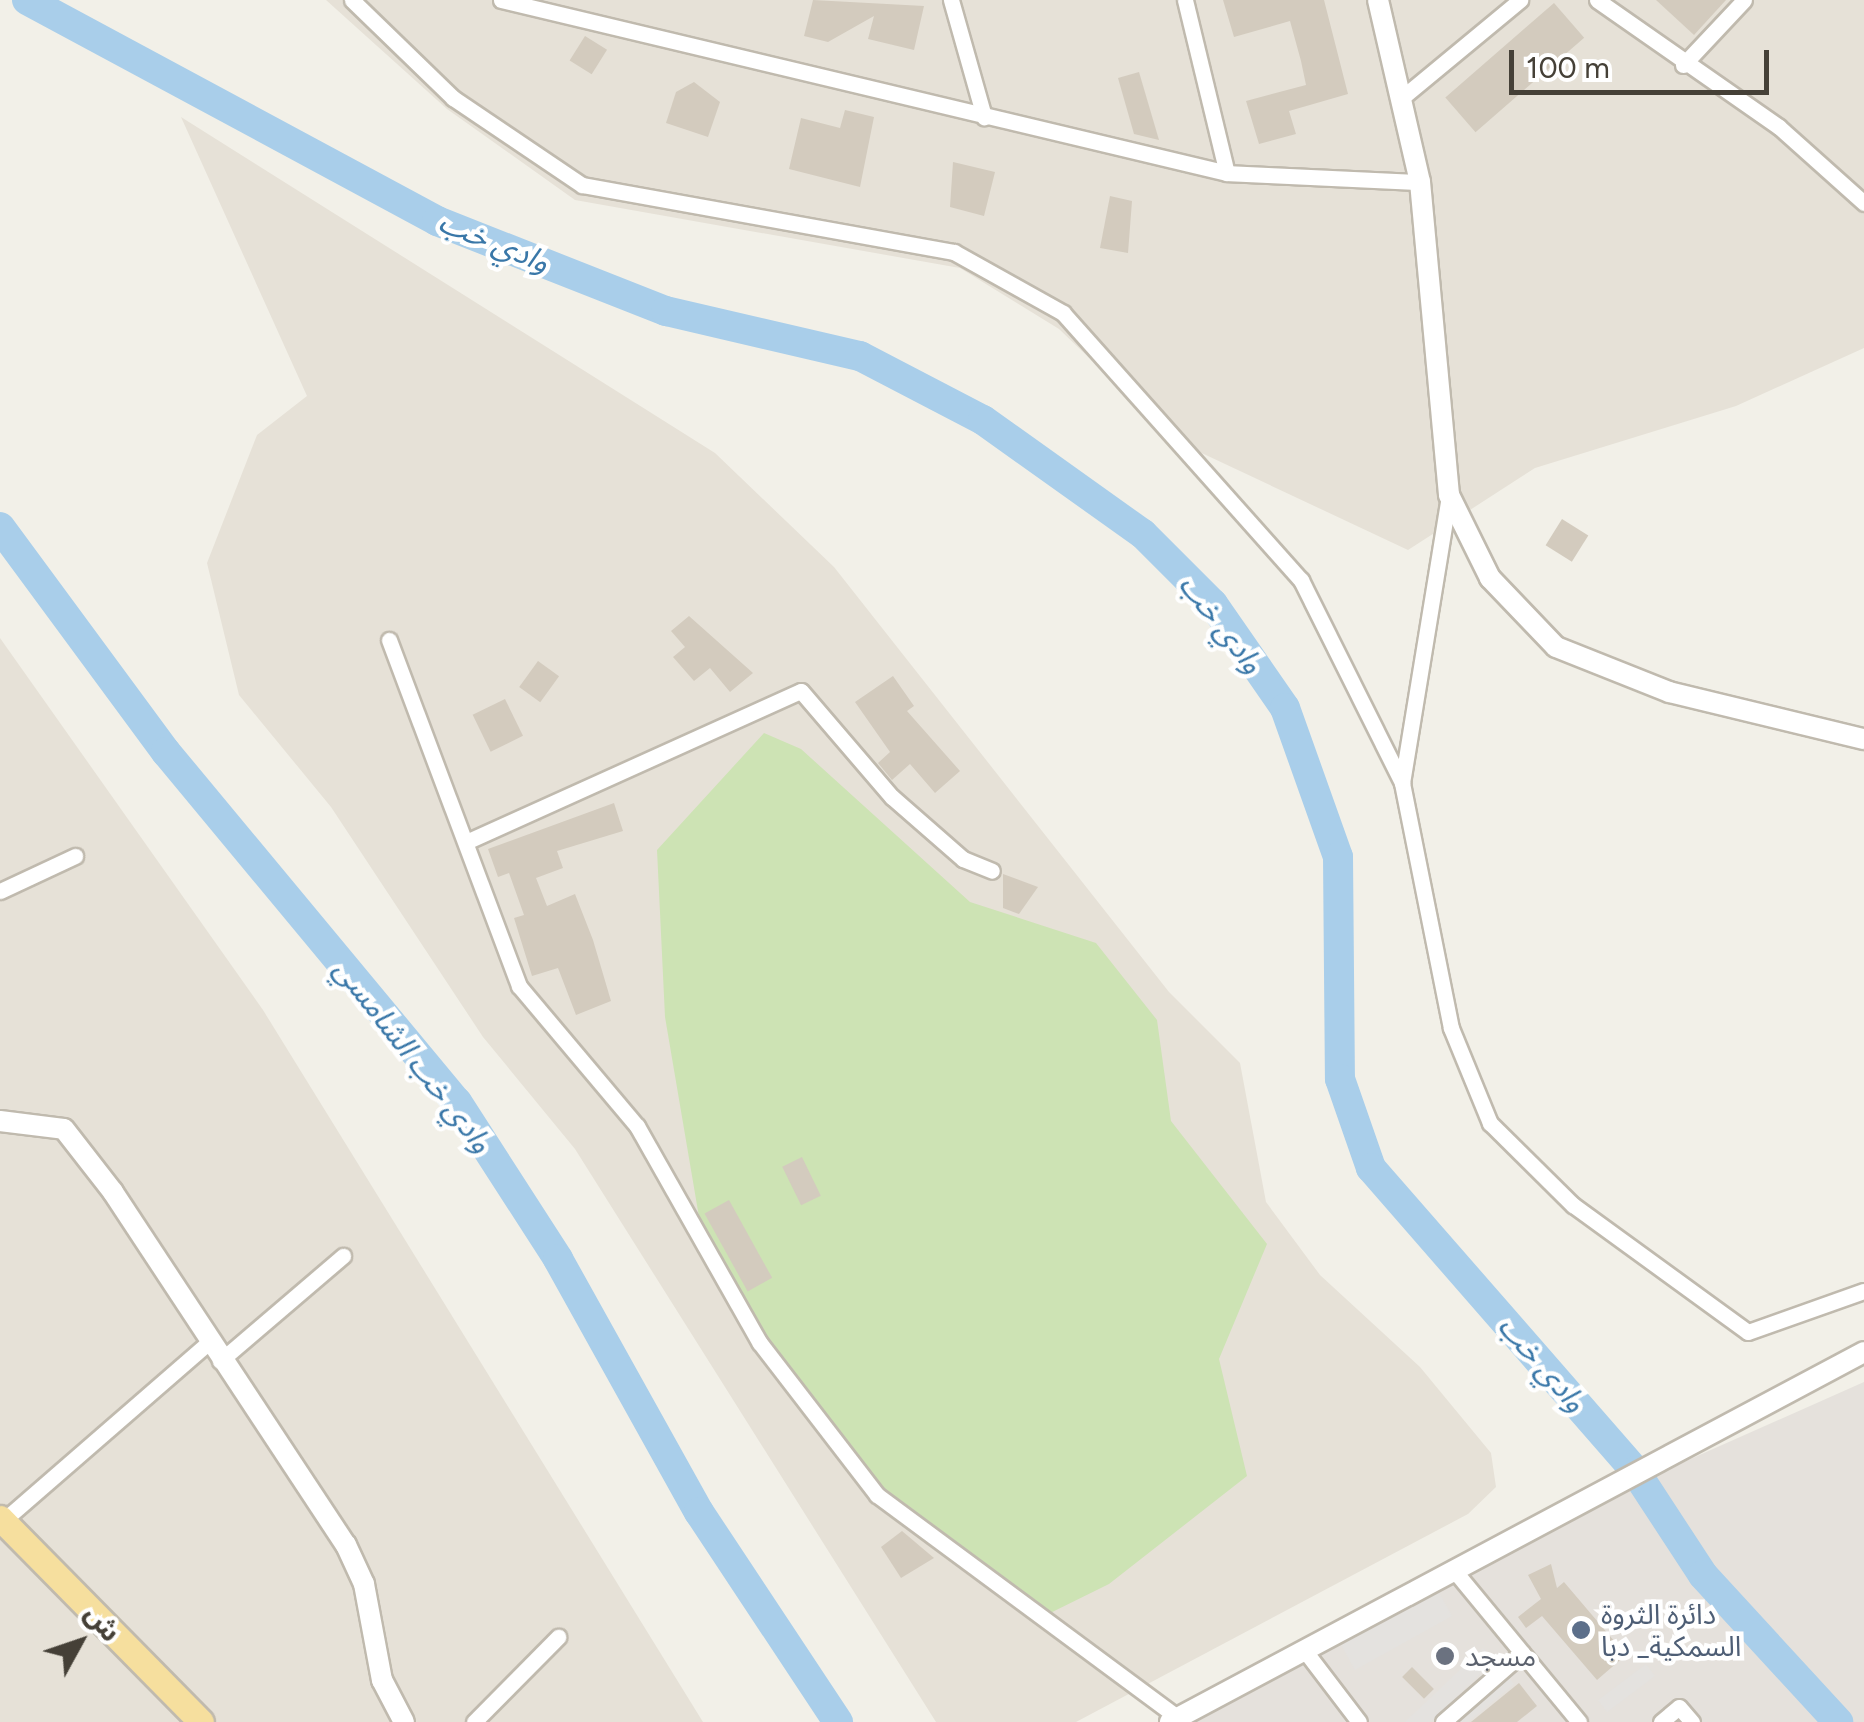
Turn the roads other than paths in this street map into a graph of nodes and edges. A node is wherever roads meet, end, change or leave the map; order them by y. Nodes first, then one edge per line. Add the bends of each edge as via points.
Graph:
1 (352, 0) edge
2 (502, 0) edge
3 (951, 0) edge
4 (1185, 0) edge
5 (1378, 0) edge
6 (1520, 0) edge
7 (1597, 0) edge
8 (1744, 0) edge
9 (1683, 65) junction
10 (1404, 96) junction
11 (984, 118) junction
12 (1227, 174) junction
13 (1420, 182) junction
14 (1864, 203) edge
15 (1449, 495) junction
16 (389, 640) dead end
17 (1864, 739) edge
18 (1402, 783) junction
19 (466, 842) junction
20 (76, 856) dead end
21 (992, 871) dead end
22 (0, 891) edge
23 (0, 1121) edge
24 (343, 1256) dead end
25 (1864, 1292) edge
26 (214, 1352) junction
27 (1864, 1352) edge
28 (2, 1520) edge
29 (1453, 1569) junction
30 (558, 1636) dead end
31 (1305, 1651) junction
32 (1522, 1653) junction
33 (1174, 1720) edge
34 (202, 1722) edge
35 (404, 1722) edge
36 (474, 1722) edge
37 (1359, 1722) edge
38 (1443, 1722) edge
39 (1579, 1722) edge
40 (1661, 1722) edge
41 (1692, 1722) edge

1 - 18 street via 453,98 582,185 954,252 1063,313 1301,580
2 - 11 street
3 - 11 street
4 - 12 street
5 - 10 street
6 - 10 street
7 - 9 street
8 - 9 street
9 - 14 street via 1778,127
10 - 13 street
11 - 12 street
12 - 13 street
13 - 15 street
15 - 17 street via 1490,578 1556,648 1669,692
15 - 18 street
16 - 19 street
18 - 25 street via 1451,1028 1490,1123 1573,1205 1748,1332
19 - 21 street via 800,691 892,797 962,859
19 - 33 street via 519,986 638,1126 760,1342 877,1495
20 - 22 street
23 - 26 street via 64,1129
24 - 26 street
26 - 28 street
26 - 35 street via 346,1545 364,1584 382,1680
27 - 29 street
28 - 34 main road
29 - 31 street
29 - 32 street
30 - 36 street
31 - 33 street
31 - 37 street
32 - 38 street
32 - 39 street
40 - 41 street via 1679,1707

